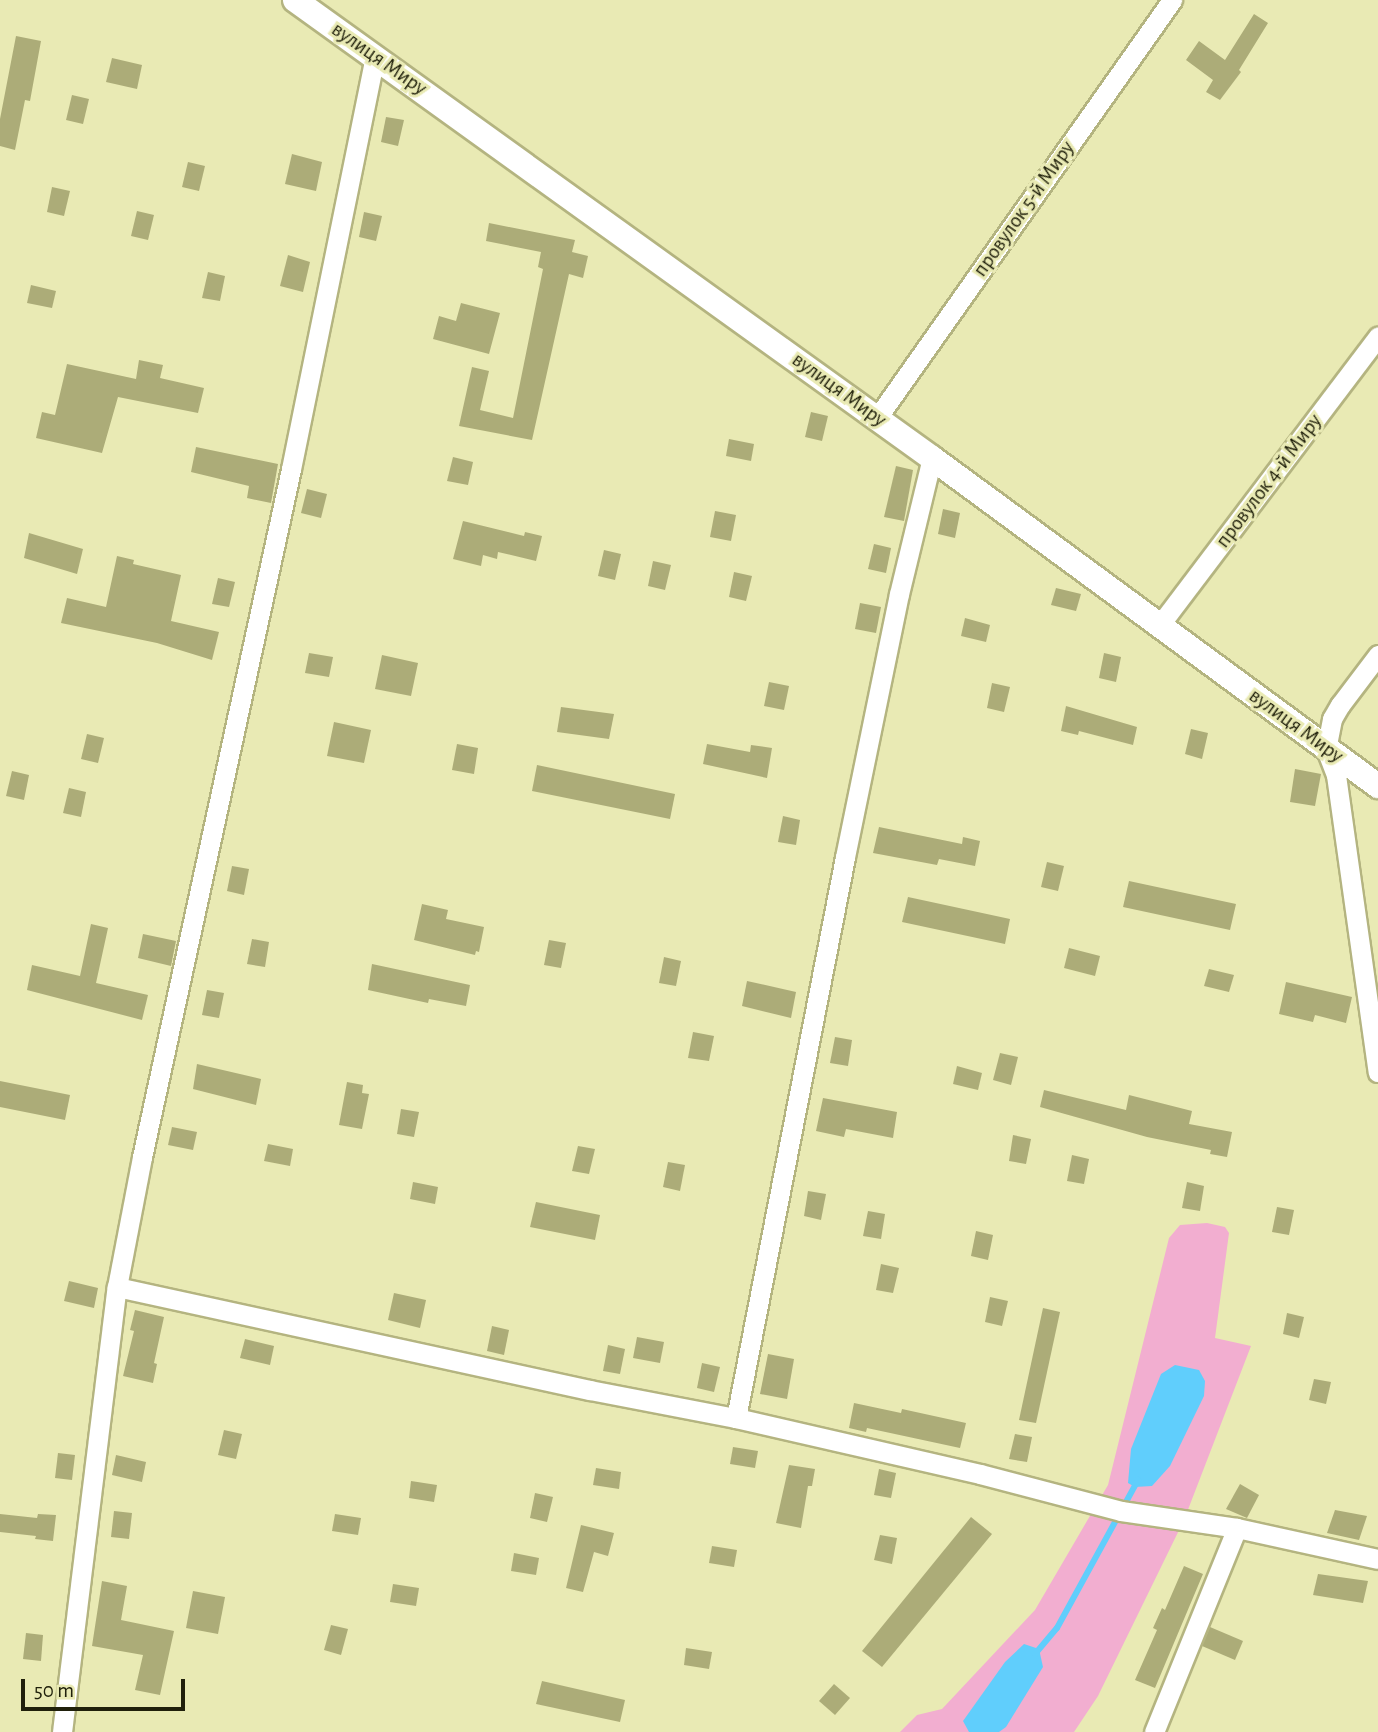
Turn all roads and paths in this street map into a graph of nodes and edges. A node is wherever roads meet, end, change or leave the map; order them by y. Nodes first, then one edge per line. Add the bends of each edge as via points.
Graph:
1 (295, 0) edge
2 (1172, 0) edge
3 (375, 56) junction
4 (1378, 336) edge
5 (877, 418) junction
6 (932, 458) junction
7 (1160, 626) junction
8 (1378, 655) edge
9 (1326, 749) junction
10 (1378, 786) edge
11 (1378, 1072) edge
12 (117, 1287) junction
13 (736, 1418) junction
14 (1237, 1528) junction
15 (1378, 1559) edge
16 (62, 1732) edge
17 (1154, 1732) edge

1 - 3 street, вулиця Миру
2 - 5 street, провулок 5-й Миру
3 - 5 street, вулиця Миру
3 - 12 street
4 - 7 street, провулок 4-й Миру
5 - 6 street, вулиця Миру
6 - 7 street, вулиця Миру
6 - 13 street via 845,857
7 - 9 street, вулиця Миру
8 - 9 street via 1336,712
9 - 10 street, вулиця Миру
9 - 11 street via 1336,775
12 - 13 street via 590,1391
12 - 16 street
13 - 14 street via 1121,1511
14 - 15 street
14 - 17 street

